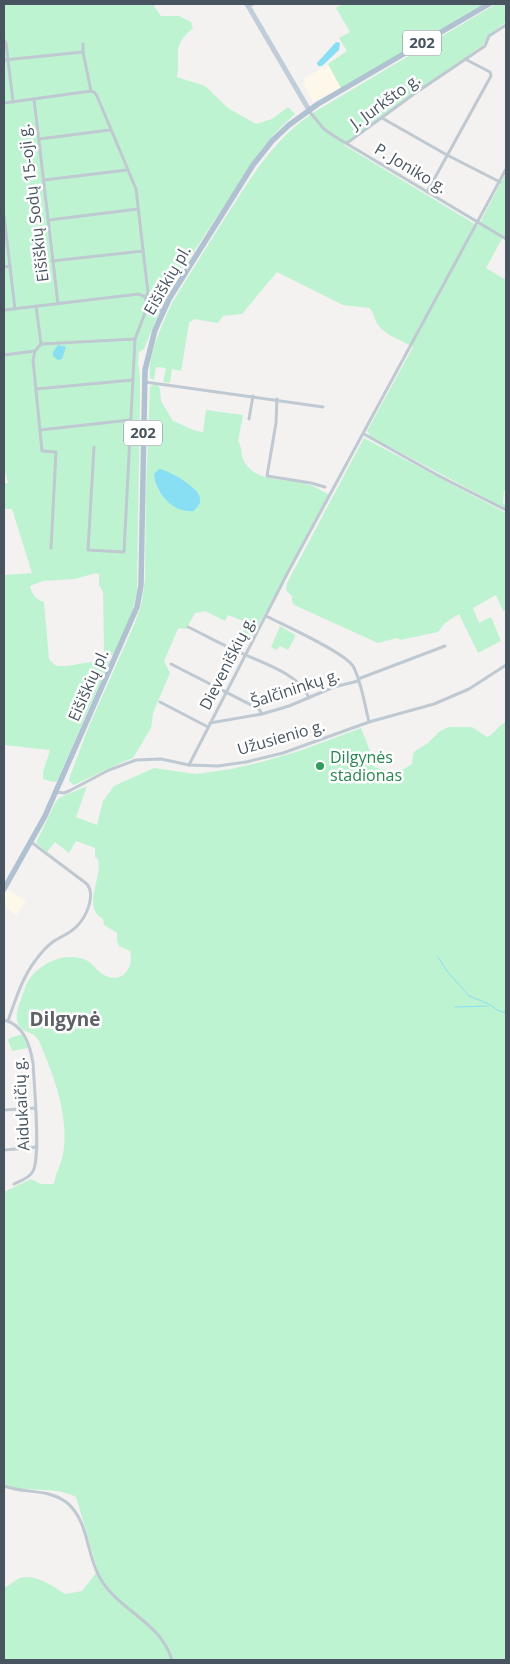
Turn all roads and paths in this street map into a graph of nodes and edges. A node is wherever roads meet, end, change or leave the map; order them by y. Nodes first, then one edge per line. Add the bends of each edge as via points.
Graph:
1 (489, 4) edge
2 (250, 5) edge
3 (506, 25) edge
4 (4, 40) edge
5 (83, 44) dead end
6 (83, 52) junction
7 (465, 59) junction
8 (6, 60) edge
9 (90, 91) junction
10 (34, 99) junction
11 (13, 102) junction
12 (4, 103) edge
13 (309, 110) junction
14 (382, 118) junction
15 (110, 130) junction
16 (39, 139) junction
17 (347, 144) junction
18 (447, 155) junction
19 (506, 169) edge
20 (128, 170) junction
21 (44, 180) junction
22 (500, 182) junction
23 (427, 192) junction
24 (138, 209) junction
25 (4, 216) edge
26 (48, 220) junction
27 (477, 222) junction
28 (506, 239) edge
29 (143, 251) junction
30 (52, 261) junction
31 (10, 266) junction
32 (4, 267) edge
33 (145, 298) junction
34 (58, 304) junction
35 (148, 305) junction
36 (36, 306) junction
37 (15, 308) junction
38 (4, 310) edge
39 (163, 311) junction
40 (135, 339) junction
41 (41, 344) junction
42 (35, 351) junction
43 (4, 355) edge
44 (133, 380) junction
45 (144, 382) junction
46 (36, 389) junction
47 (253, 396) junction
48 (277, 399) junction
49 (323, 407) dead end
50 (249, 418) dead end
51 (130, 420) junction
52 (40, 430) junction
53 (363, 434) junction
54 (94, 447) dead end
55 (325, 487) dead end
56 (506, 510) edge
57 (51, 548) dead end
58 (266, 616) junction
59 (188, 627) dead end
60 (445, 646) dead end
61 (245, 655) junction
62 (171, 664) dead end
63 (506, 665) edge
64 (358, 680) junction
65 (226, 693) junction
66 (310, 698) junction
67 (160, 702) dead end
68 (262, 714) junction
69 (369, 722) junction
70 (209, 725) junction
71 (189, 765) junction
72 (56, 792) junction
73 (31, 842) junction
74 (4, 889) edge
75 (6, 1021) edge
76 (35, 1108) junction
77 (4, 1110) edge
78 (37, 1147) junction
79 (4, 1150) edge
80 (14, 1184) dead end
81 (4, 1486) edge
82 (172, 1660) edge

1 - 13 main road, Eišiškių pl. / 202
2 - 13 main road
3 - 7 street, J. Jurkšto g.
4 - 8 street
5 - 6 street
6 - 8 street
6 - 9 street
7 - 14 street, J. Jurkšto g.
7 - 18 street via 490,72 491,76
8 - 11 street
9 - 10 street
9 - 15 street via 97,96
10 - 11 street
10 - 16 street, Eišiškių Sodų 15-oji g.
11 - 12 street
13 - 17 street, P. Joniko g. via 324,129
13 - 39 main road, Eišiškių pl. / 202 via 283,130 253,166
14 - 17 street, J. Jurkšto g.
14 - 18 street
15 - 16 street
15 - 20 street
16 - 21 street, Eišiškių Sodų 15-oji g.
17 - 23 street, P. Joniko g.
18 - 22 street
18 - 23 street
19 - 22 street, Dieveniškių g.
20 - 21 street
20 - 24 street via 136,189
21 - 26 street, Eišiškių Sodų 15-oji g.
22 - 27 street, Dieveniškių g.
23 - 27 street, P. Joniko g.
24 - 26 street
24 - 29 street
25 - 31 street
26 - 30 street, Eišiškių Sodų 15-oji g.
27 - 28 street, P. Joniko g.
27 - 53 street, Dieveniškių g.
29 - 30 street
29 - 33 street via 148,294
30 - 34 street, Eišiškių Sodų 15-oji g.
31 - 32 street
31 - 37 street
33 - 34 street via 139,294
33 - 35 street
34 - 36 street
35 - 39 street
35 - 40 street
36 - 37 street
36 - 41 street
37 - 38 street
39 - 45 main road, Eišiškių pl. / 202 via 148,355
40 - 41 street
40 - 44 street
41 - 42 street
42 - 43 street
42 - 46 street
44 - 46 street
44 - 51 street
45 - 47 street
45 - 72 main road, Eišiškių pl. / 202 via 139,600
46 - 52 street
47 - 48 street
47 - 50 street
48 - 49 street
48 - 55 street via 267,476
51 - 52 street
51 - 54 street via 124,552 88,550
52 - 57 street via 42,451 56,452
53 - 56 street
53 - 58 street, Dieveniškių g.
58 - 61 street, Dieveniškių g.
58 - 64 street via 344,657 352,664
59 - 61 street
60 - 64 street, Šalčininkų g.
61 - 65 street, Dieveniškių g.
61 - 66 street via 272,666 304,687
62 - 65 street
63 - 69 street, Užusienio g. via 450,698
64 - 66 street, Šalčininkų g.
64 - 69 street
65 - 68 street via 260,709
65 - 70 street, Dieveniškių g.
66 - 68 street, Šalčininkų g.
67 - 70 street
68 - 70 street, Šalčininkų g.
69 - 71 street, Užusienio g. via 268,757 226,765
70 - 71 street, Dieveniškių g.
71 - 72 street, Užusienio g. via 161,759 131,761 69,791
72 - 73 main road, Eišiškių pl. / 202
73 - 74 main road, Eišiškių pl. / 202
73 - 75 street, Aidukaičių g. via 88,886 89,902 87,912 77,926 51,944 33,964
75 - 76 street, Aidukaičių g. via 19,1029 29,1045
76 - 77 street
76 - 78 street, Aidukaičių g.
78 - 79 street
78 - 80 street, Aidukaičių g. via 33,1172
81 - 82 street via 50,1494 77,1513 99,1577 158,1634

